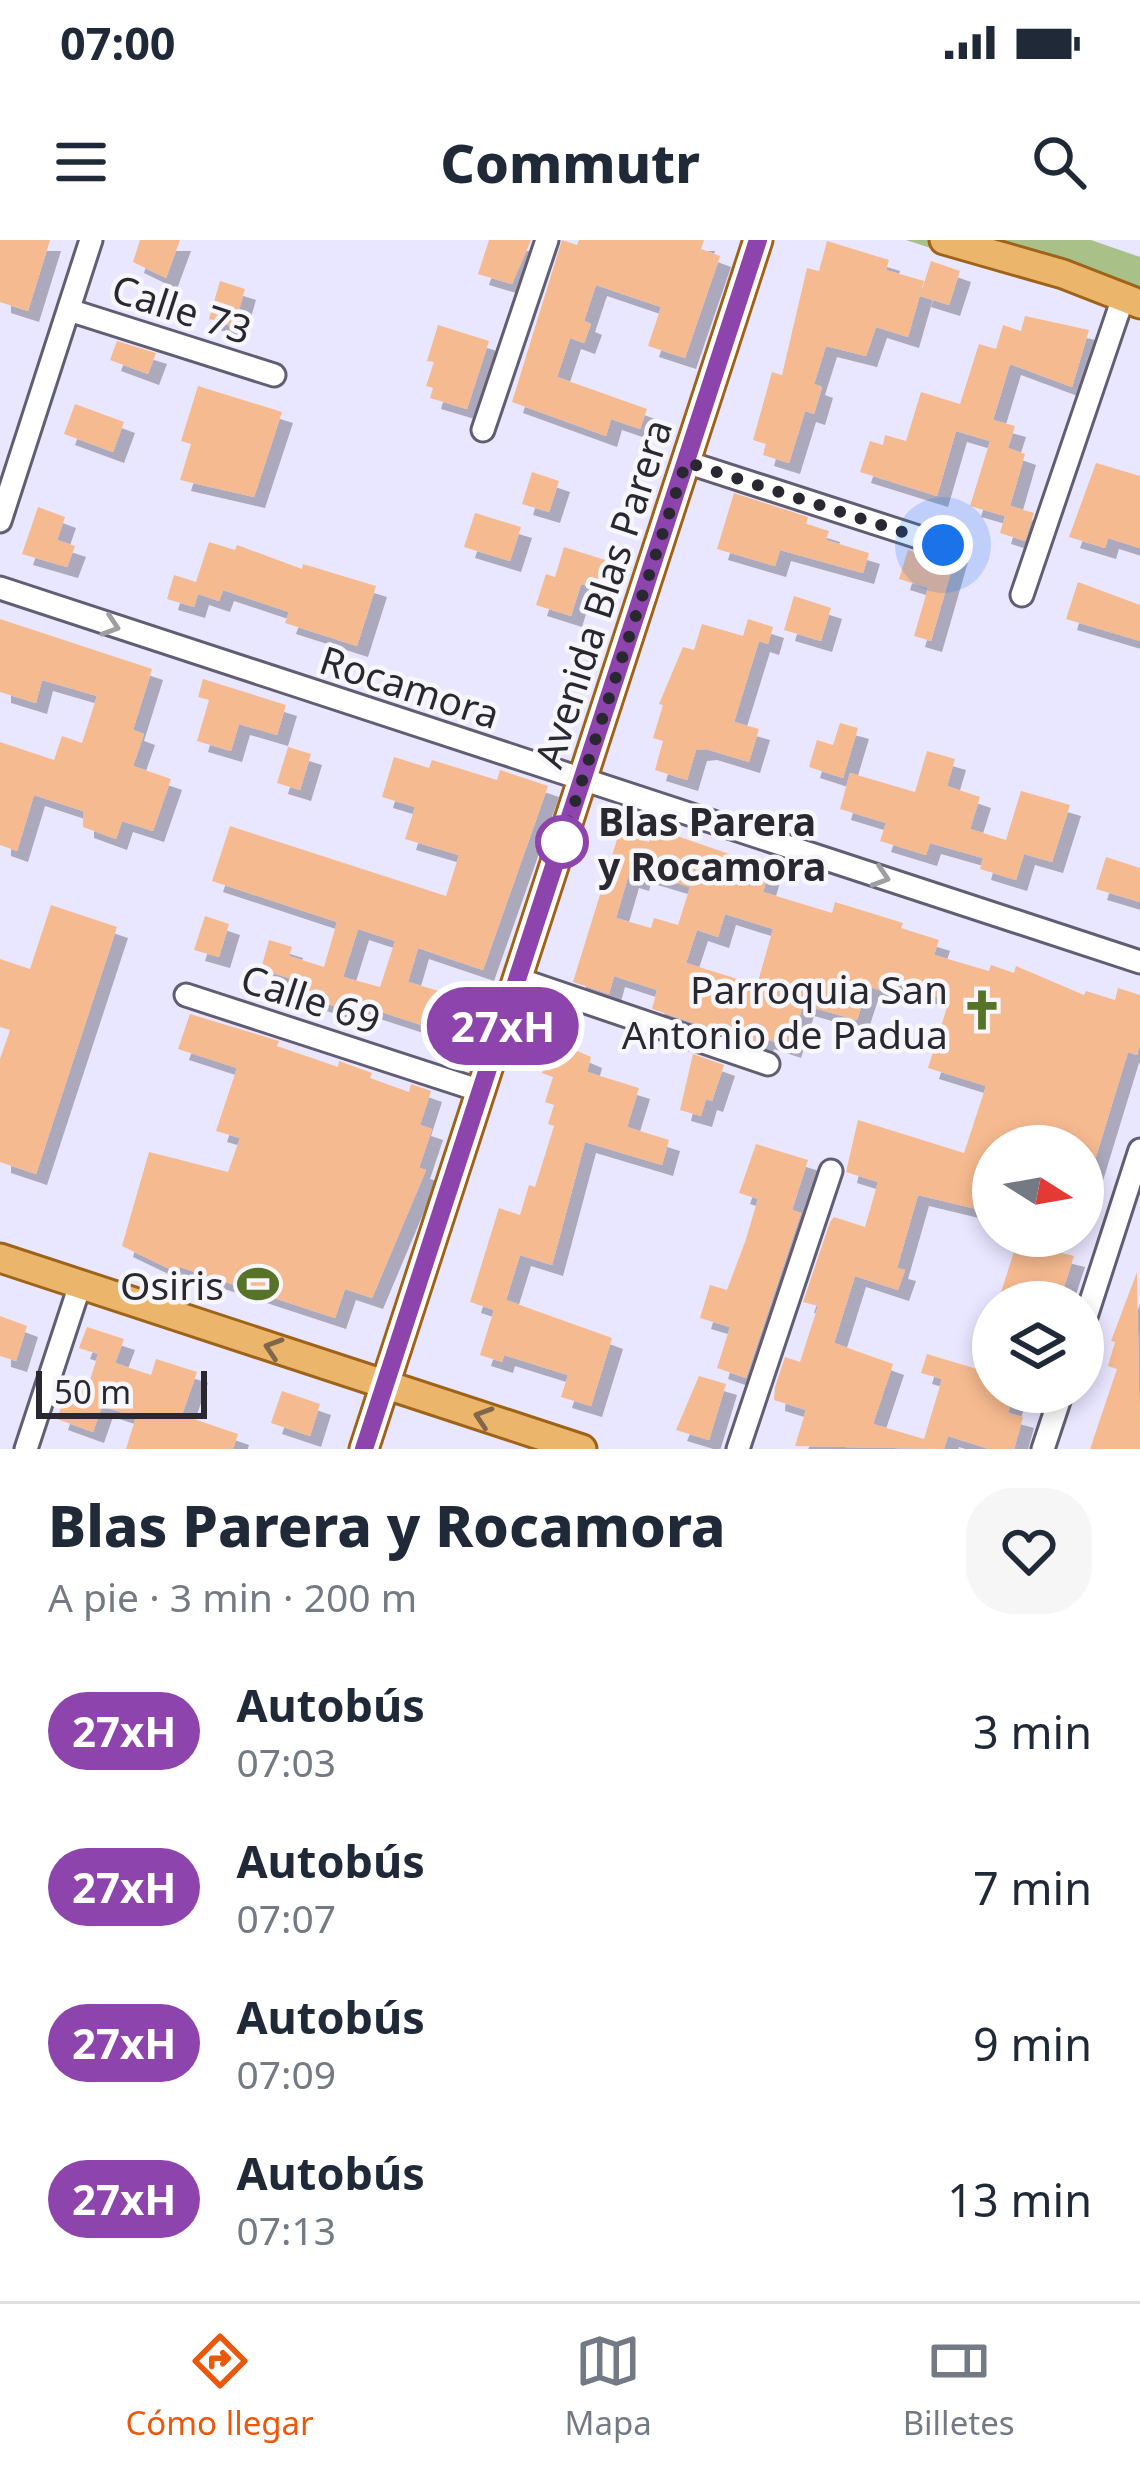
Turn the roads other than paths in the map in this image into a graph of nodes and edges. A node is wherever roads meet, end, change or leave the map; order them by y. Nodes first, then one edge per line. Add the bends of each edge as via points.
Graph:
1 (92, 240) edge
2 (547, 240) edge
3 (758, 240) edge
4 (944, 240) edge
5 (1132, 301) edge
6 (69, 310) junction
7 (274, 375) dead end
8 (483, 430) dead end
9 (686, 462) junction
10 (0, 520) edge
11 (943, 545) dead end
12 (0, 589) edge
13 (1022, 595) dead end
14 (583, 780) junction
15 (1140, 962) edge
16 (518, 979) junction
17 (186, 995) dead end
18 (768, 1064) dead end
19 (481, 1091) junction
20 (1140, 1150) edge
21 (831, 1171) dead end
22 (0, 1258) edge
23 (1098, 1281) edge
24 (80, 1285) junction
25 (385, 1384) junction
26 (1054, 1413) edge
27 (26, 1449) edge
28 (364, 1449) edge
29 (582, 1449) edge
30 (738, 1449) edge
31 (1043, 1449) edge

1 - 6 street
2 - 8 street
3 - 9 main road, Avenida Blas Parera
4 - 5 main road
5 - 13 street
6 - 7 street, Calle 73
6 - 10 street
9 - 11 street
9 - 14 main road, Avenida Blas Parera
12 -> 14 street, Rocamora
14 -> 15 street, Rocamora
14 - 16 main road, Avenida Blas Parera
16 - 18 street
16 - 19 main road, Avenida Blas Parera
17 - 19 street, Calle 69
19 - 25 main road, Avenida Blas Parera
20 - 23 street
21 - 30 street
22 - 24 main road
25 -> 24 main road
24 - 27 street
25 - 28 main road, Avenida Blas Parera
29 -> 25 main road
26 - 31 street

